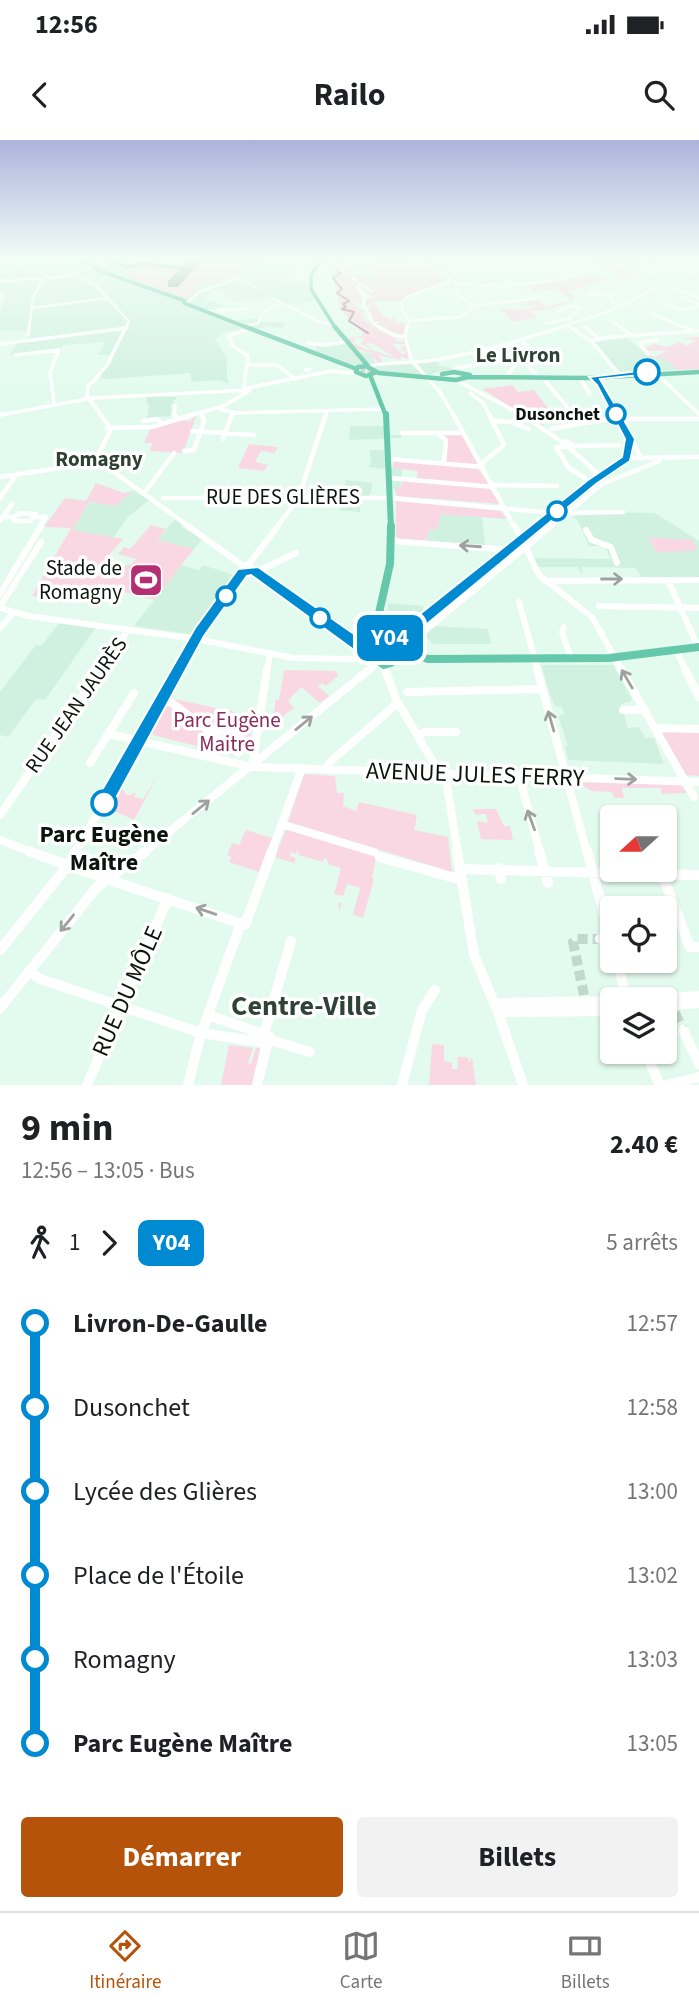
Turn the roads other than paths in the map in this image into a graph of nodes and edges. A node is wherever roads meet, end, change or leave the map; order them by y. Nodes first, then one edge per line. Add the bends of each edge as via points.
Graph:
1 (33, 303) edge
2 (69, 303) edge
3 (113, 303) edge
4 (190, 303) edge
5 (191, 303) edge
6 (277, 303) edge
7 (281, 303) edge
8 (319, 303) edge
9 (363, 303) edge
10 (403, 303) edge
11 (469, 303) edge
12 (503, 303) edge
13 (616, 303) edge
14 (624, 303) edge
15 (664, 303) dead end
16 (472, 306) junction
17 (617, 307) junction
18 (698, 307) edge
19 (32, 308) junction
20 (249, 309) dead end
21 (207, 311) junction
22 (557, 312) dead end
23 (584, 313) dead end
24 (651, 313) dead end
25 (572, 314) junction
26 (567, 319) junction
27 (329, 321) junction
28 (409, 321) junction
29 (579, 321) junction
30 (674, 321) junction
31 (546, 323) dead end
32 (613, 323) dead end
33 (666, 323) dead end
34 (566, 325) junction
35 (245, 327) junction
36 (585, 327) dead end
37 (118, 329) junction
38 (126, 329) junction
39 (692, 331) junction
40 (699, 331) edge
41 (630, 336) junction
42 (406, 337) junction
43 (28, 338) junction
44 (600, 340) junction
45 (657, 340) dead end
46 (521, 341) junction
47 (591, 341) junction
48 (346, 342) junction
49 (641, 342) junction
50 (308, 343) dead end
51 (0, 344) edge
52 (352, 345) junction
53 (510, 345) junction
54 (648, 354) dead end
55 (15, 355) dead end
56 (449, 357) junction
57 (542, 357) dead end
58 (517, 358) dead end
59 (507, 360) junction
60 (412, 361) junction
61 (246, 365) junction
62 (367, 370) junction
63 (699, 371) edge
64 (657, 373) junction
65 (459, 375) junction
66 (620, 375) junction
67 (506, 376) junction
68 (537, 376) junction
69 (587, 377) junction
70 (605, 377) junction
71 (295, 379) junction
72 (545, 381) dead end
73 (600, 384) junction
74 (246, 389) junction
75 (470, 393) dead end
76 (590, 394) dead end
77 (89, 397) junction
78 (54, 402) junction
79 (175, 405) dead end
80 (226, 408) junction
81 (327, 411) junction
82 (385, 411) junction
83 (200, 412) junction
84 (233, 413) junction
85 (699, 414) edge
86 (0, 415) edge
87 (177, 418) junction
88 (619, 419) junction
89 (692, 419) junction
90 (699, 419) edge
91 (143, 421) dead end
92 (494, 421) junction
93 (162, 424) junction
94 (581, 424) junction
95 (109, 428) junction
96 (699, 428) edge
97 (529, 429) dead end
98 (192, 431) dead end
99 (201, 432) junction
100 (402, 433) dead end
101 (436, 433) junction
102 (463, 433) junction
103 (254, 435) dead end
104 (224, 436) junction
105 (630, 439) junction
106 (619, 445) dead end
107 (567, 447) junction
108 (184, 451) dead end
109 (174, 453) dead end
110 (627, 458) junction
111 (642, 458) junction
112 (699, 458) edge
113 (389, 459) junction
114 (98, 461) junction
115 (443, 464) junction
116 (482, 466) junction
117 (643, 466) junction
118 (18, 474) junction
119 (603, 474) junction
120 (0, 477) edge
121 (390, 478) junction
122 (585, 478) dead end
123 (494, 486) junction
124 (557, 486) dead end
125 (144, 492) junction
126 (0, 498) edge
127 (298, 498) junction
128 (390, 498) junction
129 (161, 500) junction
130 (12, 505) dead end
131 (506, 509) junction
132 (623, 512) dead end
133 (554, 513) junction
134 (567, 513) junction
135 (1, 519) edge
136 (586, 530) dead end
137 (522, 539) junction
138 (392, 541) junction
139 (41, 542) dead end
140 (588, 544) dead end
141 (607, 545) junction
142 (526, 547) junction
143 (509, 550) junction
144 (296, 552) dead end
145 (617, 563) dead end
146 (248, 568) junction
147 (668, 580) junction
148 (699, 580) edge
149 (544, 581) junction
150 (0, 594) edge
151 (519, 602) dead end
152 (599, 606) dead end
153 (0, 608) edge
154 (680, 608) junction
155 (699, 608) edge
156 (13, 613) junction
157 (564, 627) dead end
158 (0, 628) edge
159 (128, 630) junction
160 (196, 639) junction
161 (399, 639) junction
162 (381, 640) junction
163 (699, 647) edge
164 (408, 648) junction
165 (676, 650) junction
166 (368, 651) junction
167 (270, 653) junction
168 (614, 657) junction
169 (534, 658) junction
170 (571, 658) junction
171 (381, 663) junction
172 (542, 689) junction
173 (407, 692) dead end
174 (134, 693) dead end
175 (699, 697) edge
176 (162, 700) junction
177 (393, 707) dead end
178 (623, 710) dead end
179 (644, 710) junction
180 (204, 728) junction
181 (655, 728) junction
182 (699, 729) edge
183 (456, 732) dead end
184 (109, 734) junction
185 (418, 735) junction
186 (140, 740) junction
187 (90, 763) dead end
188 (252, 766) junction
189 (302, 768) junction
190 (326, 769) junction
191 (444, 774) junction
192 (519, 775) junction
193 (567, 777) junction
194 (685, 781) junction
195 (699, 782) edge
196 (694, 797) dead end
197 (0, 815) edge
198 (281, 824) junction
199 (0, 839) edge
200 (69, 864) junction
201 (544, 867) junction
202 (499, 868) junction
203 (592, 872) junction
204 (600, 872) edge
205 (461, 875) junction
206 (677, 875) edge
207 (699, 876) edge
208 (107, 877) junction
209 (501, 880) dead end
210 (665, 882) edge
211 (548, 883) dead end
212 (168, 898) junction
213 (600, 906) edge
214 (243, 924) junction
215 (291, 941) dead end
216 (699, 947) edge
217 (0, 950) edge
218 (29, 971) junction
219 (435, 990) dead end
220 (699, 996) edge
221 (677, 998) edge
222 (600, 1000) edge
223 (699, 1003) edge
224 (121, 1004) junction
225 (496, 1007) junction
226 (565, 1007) junction
227 (677, 1007) edge
228 (0, 1008) edge
229 (600, 1010) edge
230 (208, 1015) junction
231 (683, 1030) tunnel mouth
232 (200, 1035) junction
233 (266, 1039) junction
234 (310, 1052) dead end
235 (650, 1064) edge
236 (699, 1064) edge
237 (699, 1077) edge
238 (87, 1085) edge
239 (188, 1085) edge
240 (257, 1085) edge
241 (402, 1085) edge
242 (523, 1085) edge
243 (660, 1085) edge
244 (667, 1085) edge

1 - 19 street
2 - 19 street
3 - 38 street via 129,321
4 - 21 main road
5 - 35 main road
6 - 35 street via 263,312 259,322
7 - 27 street via 319,322
8 - 27 main road
9 - 42 street via 374,324
10 - 28 street
11 - 16 street
12 - 16 street
13 - 17 street via 613,306
14 - 17 street
15 - 18 street via 681,310
16 - 28 street via 460,317
17 - 29 street
19 - 43 street
20 - 21 street
21 - 35 main road
22 - 25 street via 582,308
23 - 25 street
24 - 30 street
25 - 26 street
26 - 29 street
26 - 31 street
27 - 48 main road
27 - 52 main road
28 - 42 street
29 - 34 street
30 - 33 street
30 - 39 street
32 - 41 street
34 - 46 street
34 - 47 street
35 - 61 street via 228,335 233,346 247,355
35 - 62 main road
35 - 62 main road
36 - 44 street
37 - 38 street
37 - 38 street
37 - 43 street
38 - 77 street via 112,361 87,388
39 - 40 street
39 - 41 street
41 - 44 street
41 - 49 street
42 - 60 street
43 - 51 street
44 - 47 street
45 - 49 street
46 - 53 street
46 - 57 street
47 - 66 street
48 - 50 street
48 - 52 main road
48 - 62 main road
49 - 54 street
52 - 62 main road
53 - 56 street
53 - 68 street
55 - 78 street via 59,351 50,372
56 - 60 street
56 - 65 street
58 - 59 street
59 - 65 street
59 - 67 street via 515,366
60 - 62 street
60 - 102 street via 438,388
61 - 71 street via 278,365
61 - 74 street
62 - 65 main road
62 - 71 street
62 - 82 main road
63 - 64 main road
64 - 66 main road
64 - 85 street
65 - 67 main road
65 - 69 main road
65 - 107 street
66 - 69 main road
66 - 70 main road
67 - 68 main road
68 - 69 main road
69 - 70 main road
69 - 73 street
69 - 76 street
70 - 73 street
71 - 74 street
72 - 94 street
73 - 88 street
74 - 77 street
74 - 80 street
75 - 92 street via 484,403
77 - 78 street
77 - 95 street
78 - 86 street
79 - 87 street
80 - 83 street
80 - 84 street
81 - 82 street
81 - 84 street
81 - 127 street
82 - 113 main road
83 - 87 street
83 - 99 street via 204,419
84 - 104 street
87 - 93 street
88 - 89 street
88 - 94 street
88 - 105 street
89 - 90 street
89 - 96 street
91 - 93 street via 157,419
92 - 97 street
92 - 116 street via 503,446 490,453
93 - 95 street
94 - 106 street via 551,429 573,445
95 - 114 street
98 - 99 street
99 - 104 street
99 - 108 street via 194,450
100 - 101 street
101 - 102 street
101 - 115 street via 446,440
102 - 116 street
103 - 104 street
105 - 110 street
105 - 111 street
107 - 119 street
107 - 122 street via 556,447 569,468
109 - 125 street
110 - 111 street
110 - 117 street
110 - 119 street
111 - 112 street
111 - 117 street
112 - 117 street
113 - 115 street
113 - 121 main road
114 - 118 street
114 - 125 street
115 - 116 street
116 - 123 street
117 - 134 street via 604,483
118 - 120 street
118 - 126 street
119 - 133 street
121 - 123 street
121 - 128 main road
123 - 124 street
123 - 131 street
125 - 129 street
127 - 128 street, RUE DES GLIÈRES
127 - 129 street, RUE DES GLIÈRES
127 - 146 street
128 - 131 street, RUE DES GLIÈRES
128 - 138 main road
129 - 146 street
130 - 135 street
131 - 133 street, RUE DES GLIÈRES
131 - 137 street
132 - 134 street
133 - 137 street
134 - 142 street
135 - 150 street via 46,517
136 - 141 street via 592,540
137 - 142 street
137 - 143 street
143 -> 138 street
138 - 162 main road via 374,632
139 - 153 street
140 - 141 street
141 - 145 street
142 - 149 street
142 - 164 street
143 - 161 street
144 - 146 street
146 - 160 street
146 - 166 street
147 - 148 street
149 -> 147 street
147 - 154 street
149 - 168 street via 591,615
151 - 169 street
152 - 154 street
153 - 156 street
154 - 155 street
154 - 163 street
156 - 158 street
156 - 159 street
157 - 170 street
159 - 160 street
159 - 197 street, RUE JEAN JAURÈS
160 - 167 street
160 - 176 street
161 - 162 main road
161 - 164 main road
162 - 166 main road
163 - 165 main road
164 - 169 main road via 428,659
164 - 171 main road via 391,663
165 - 168 main road
165 - 175 street
166 - 167 street via 354,659
166 - 171 main road
167 - 188 street
168 - 170 main road
179 -> 168 street
169 - 170 main road
169 - 172 street
171 - 185 street
188 -> 171 street
172 - 173 street
193 -> 172 street
174 - 184 street
176 - 180 street via 173,701
176 - 186 street
177 - 190 street
178 - 179 street
179 - 181 street
180 - 180 street via 236,752 241,743 238,734
181 - 182 street
181 - 194 street
183 - 185 street
184 - 186 street, AVENUE JULES FERRY
184 - 187 street
185 - 191 street
186 - 188 street, AVENUE JULES FERRY
186 - 200 street
188 - 189 street, AVENUE JULES FERRY
208 -> 188 street via 133,862
189 - 190 street, AVENUE JULES FERRY
189 - 198 street
190 - 191 street, AVENUE JULES FERRY
191 - 192 street, AVENUE JULES FERRY
191 - 205 street
192 - 193 street, AVENUE JULES FERRY
201 -> 192 street
193 -> 194 street, AVENUE JULES FERRY
193 - 203 street
194 - 195 street, AVENUE JULES FERRY
194 - 196 street
198 - 205 street via 377,855
198 - 214 street
199 - 200 street
200 - 208 street
200 - 217 street
201 - 202 street
201 - 203 street via 570,875
201 - 211 street
202 - 205 street
202 - 209 street
203 - 204 street
203 - 213 street
205 - 225 street via 475,958
206 - 207 street
208 - 212 street
208 -> 218 street
210 - 216 street via 690,947
214 -> 212 street
212 - 224 street, RUE DU MÔLE
214 - 230 street
215 - 233 street
218 - 224 street via 40,979
218 - 228 street
219 - 241 street via 422,1010
220 - 221 street
222 - 226 street via 585,999
223 - 227 street
224 - 232 street
224 - 238 street, RUE DU MÔLE
225 - 226 street
225 - 242 street
226 - 229 street
230 - 232 street
230 - 233 street
231 - 236 street
232 - 233 street
232 - 239 street
233 - 234 street
233 - 240 street
235 - 243 street
237 - 244 street

